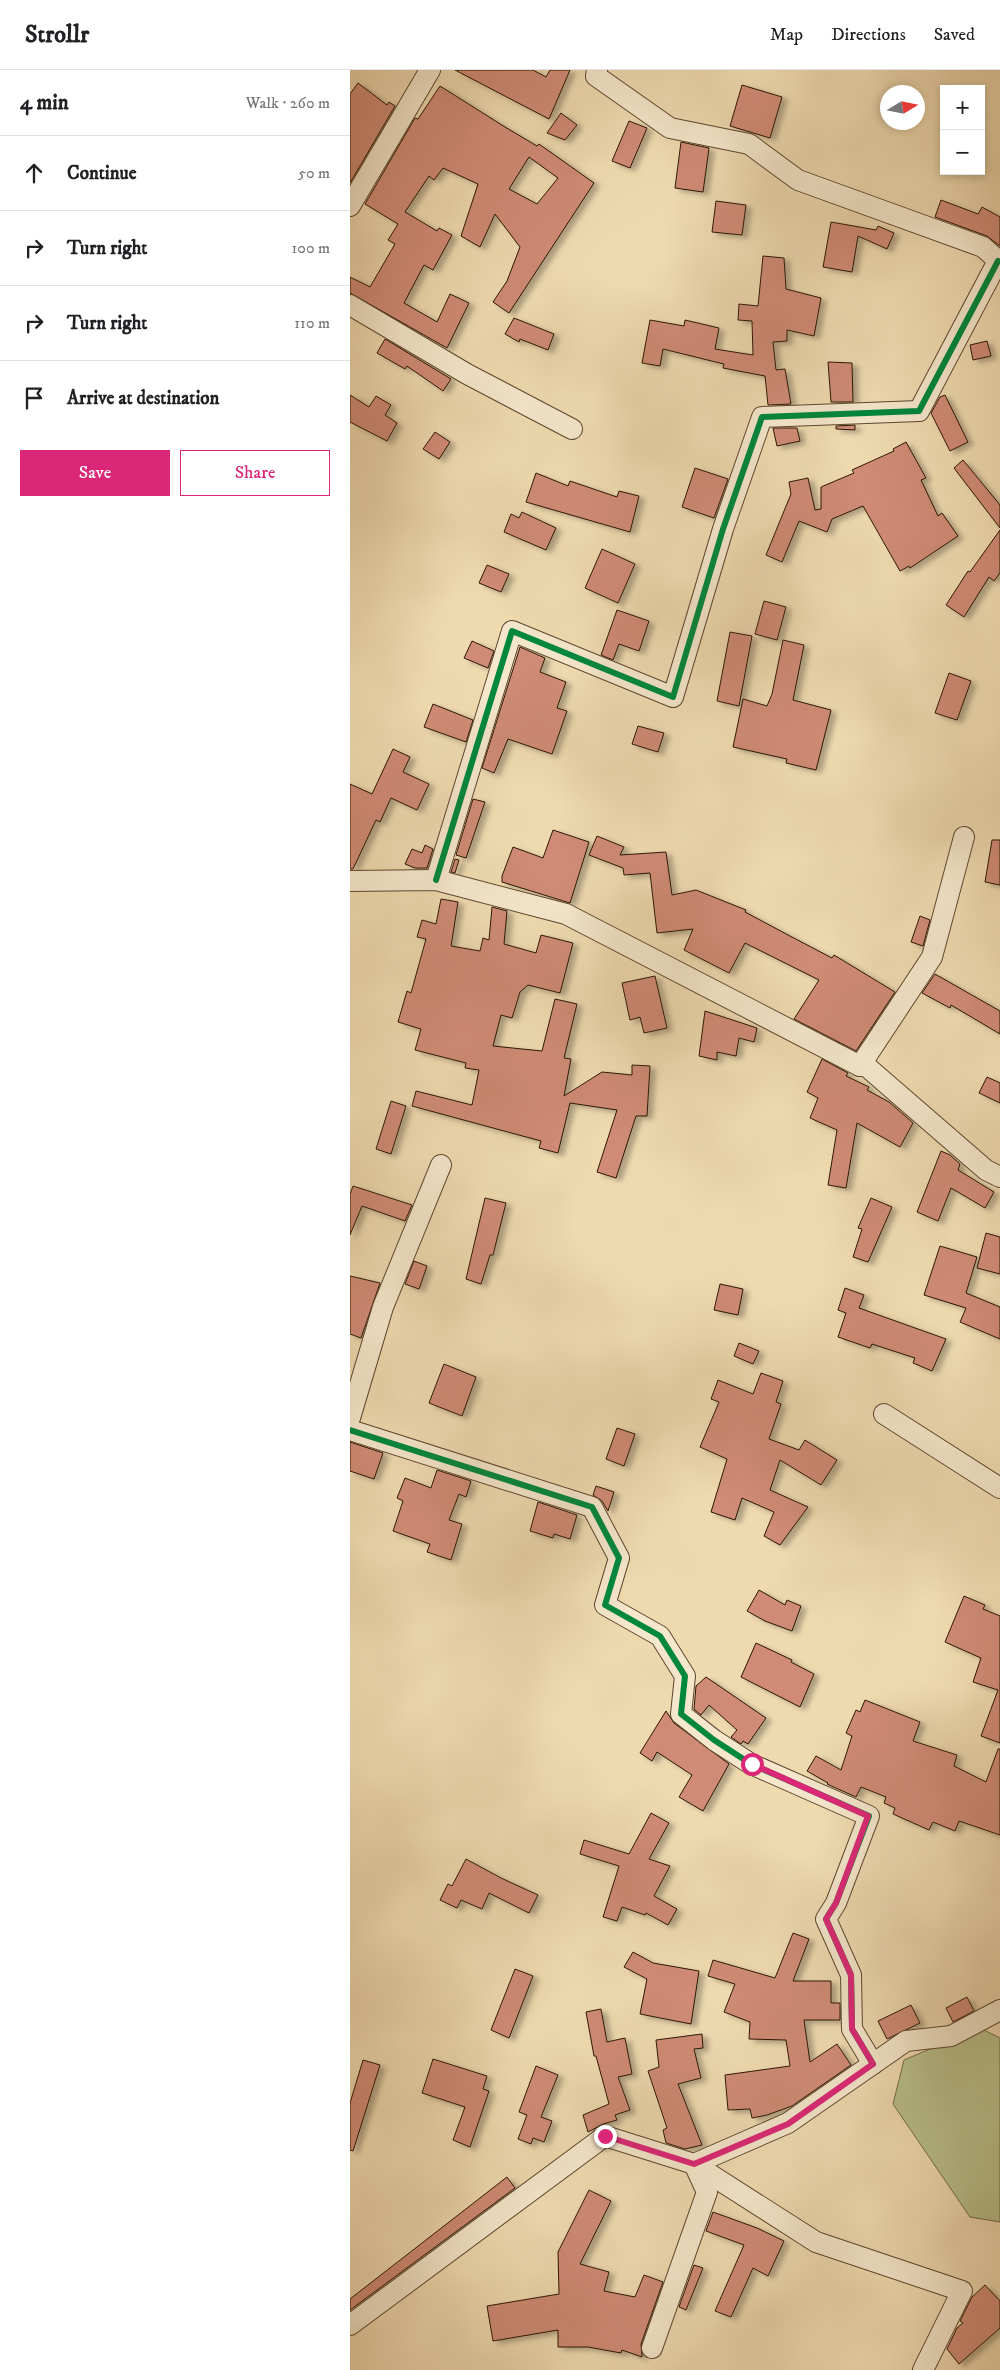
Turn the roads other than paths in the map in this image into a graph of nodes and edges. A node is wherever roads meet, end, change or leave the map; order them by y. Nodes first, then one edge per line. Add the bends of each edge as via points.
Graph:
1 (430, 70) edge
2 (597, 70) edge
3 (350, 206) edge
4 (999, 261) edge
5 (350, 305) edge
6 (572, 430) dead end
7 (964, 836) dead end
8 (436, 880) junction
9 (350, 881) edge
10 (860, 1066) junction
11 (441, 1165) dead end
12 (1000, 1177) edge
13 (884, 1414) dead end
14 (350, 1418) edge
15 (350, 1430) edge
16 (1000, 1488) edge
17 (1000, 2010) edge
18 (873, 2064) junction
19 (694, 2164) junction
20 (350, 2325) edge
21 (652, 2348) dead end
22 (922, 2370) edge

1 - 3 street
2 - 4 street via 596,76 670,128 749,144 798,180 983,247
4 - 8 street via 919,411 762,417 723,529 673,697 512,631
5 - 6 street via 466,374
7 - 10 street via 932,957
8 - 9 street
8 - 10 street via 566,914
10 - 12 street via 866,1066 986,1170
11 - 14 street via 383,1307
13 - 16 street
15 - 18 street via 592,1507 620,1558 605,1605 660,1636 685,1676 681,1714 752,1764 868,1816 836,1903 826,1919 851,1975 852,2029
17 - 18 street via 951,2036 906,2041
18 - 19 street via 788,2124
19 - 20 street via 605,2136
19 - 21 street via 707,2192
19 - 22 street via 816,2242 962,2291

